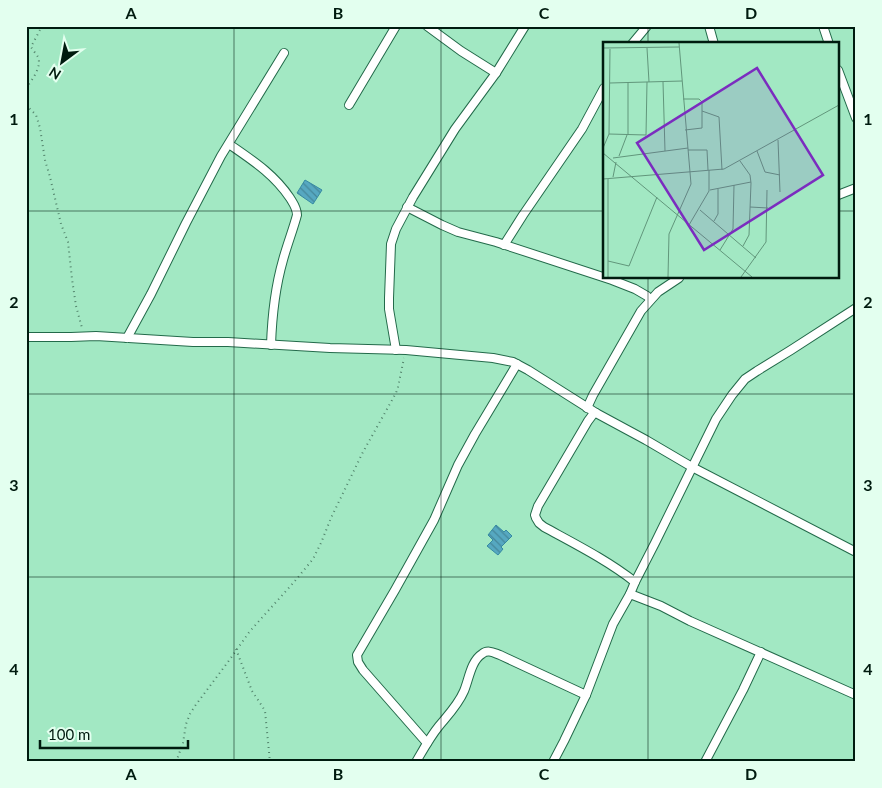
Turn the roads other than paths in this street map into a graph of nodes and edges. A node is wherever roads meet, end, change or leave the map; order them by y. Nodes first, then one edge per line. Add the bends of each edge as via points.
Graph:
1 (396, 26) edge
2 (427, 26) edge
3 (526, 26) edge
4 (647, 26) edge
5 (709, 26) edge
6 (823, 26) edge
7 (634, 42) edge
8 (713, 42) edge
9 (827, 42) edge
10 (284, 53) dead end
11 (496, 73) junction
12 (840, 75) edge
13 (603, 90) edge
14 (349, 105) dead end
15 (856, 118) edge
16 (229, 144) junction
17 (856, 188) edge
18 (840, 194) edge
19 (408, 207) junction
20 (504, 245) junction
21 (603, 277) edge
22 (610, 279) edge
23 (678, 279) edge
24 (650, 300) junction
25 (856, 308) edge
26 (26, 337) edge
27 (127, 338) junction
28 (271, 345) junction
29 (396, 350) junction
30 (517, 364) junction
31 (588, 408) junction
32 (596, 413) junction
33 (692, 467) junction
34 (856, 552) edge
35 (635, 582) junction
36 (630, 594) junction
37 (761, 652) junction
38 (586, 695) junction
39 (856, 695) edge
40 (428, 743) junction
41 (416, 762) edge
42 (553, 762) edge
43 (705, 762) edge

1 - 14 street
2 - 11 street
3 - 11 street
4 - 7 street
5 - 8 street
6 - 9 street
10 - 16 street
11 - 19 street via 455,129
12 - 15 street
13 - 20 street via 582,129
16 - 27 street
16 - 28 street via 269,173 287,193 297,211 276,292
17 - 18 street
19 - 20 street via 458,232
19 - 29 street via 391,244 389,309
20 - 21 street
22 - 24 street via 635,289
23 - 24 street
24 - 31 street
25 - 33 street via 745,379 716,419
26 - 27 street
27 - 28 street
28 - 29 street
29 - 30 street via 493,358
30 - 31 street
30 - 40 street via 475,434 434,520 357,655 363,670
31 - 32 street
32 - 33 street
32 - 35 street via 588,421 544,496 536,518 544,527
33 - 34 street
33 - 35 street
35 - 36 street
36 - 37 street
36 - 38 street via 613,624
37 - 39 street
37 - 43 street
38 - 40 street via 500,655 484,652 472,669 464,692
38 - 42 street
40 - 41 street

